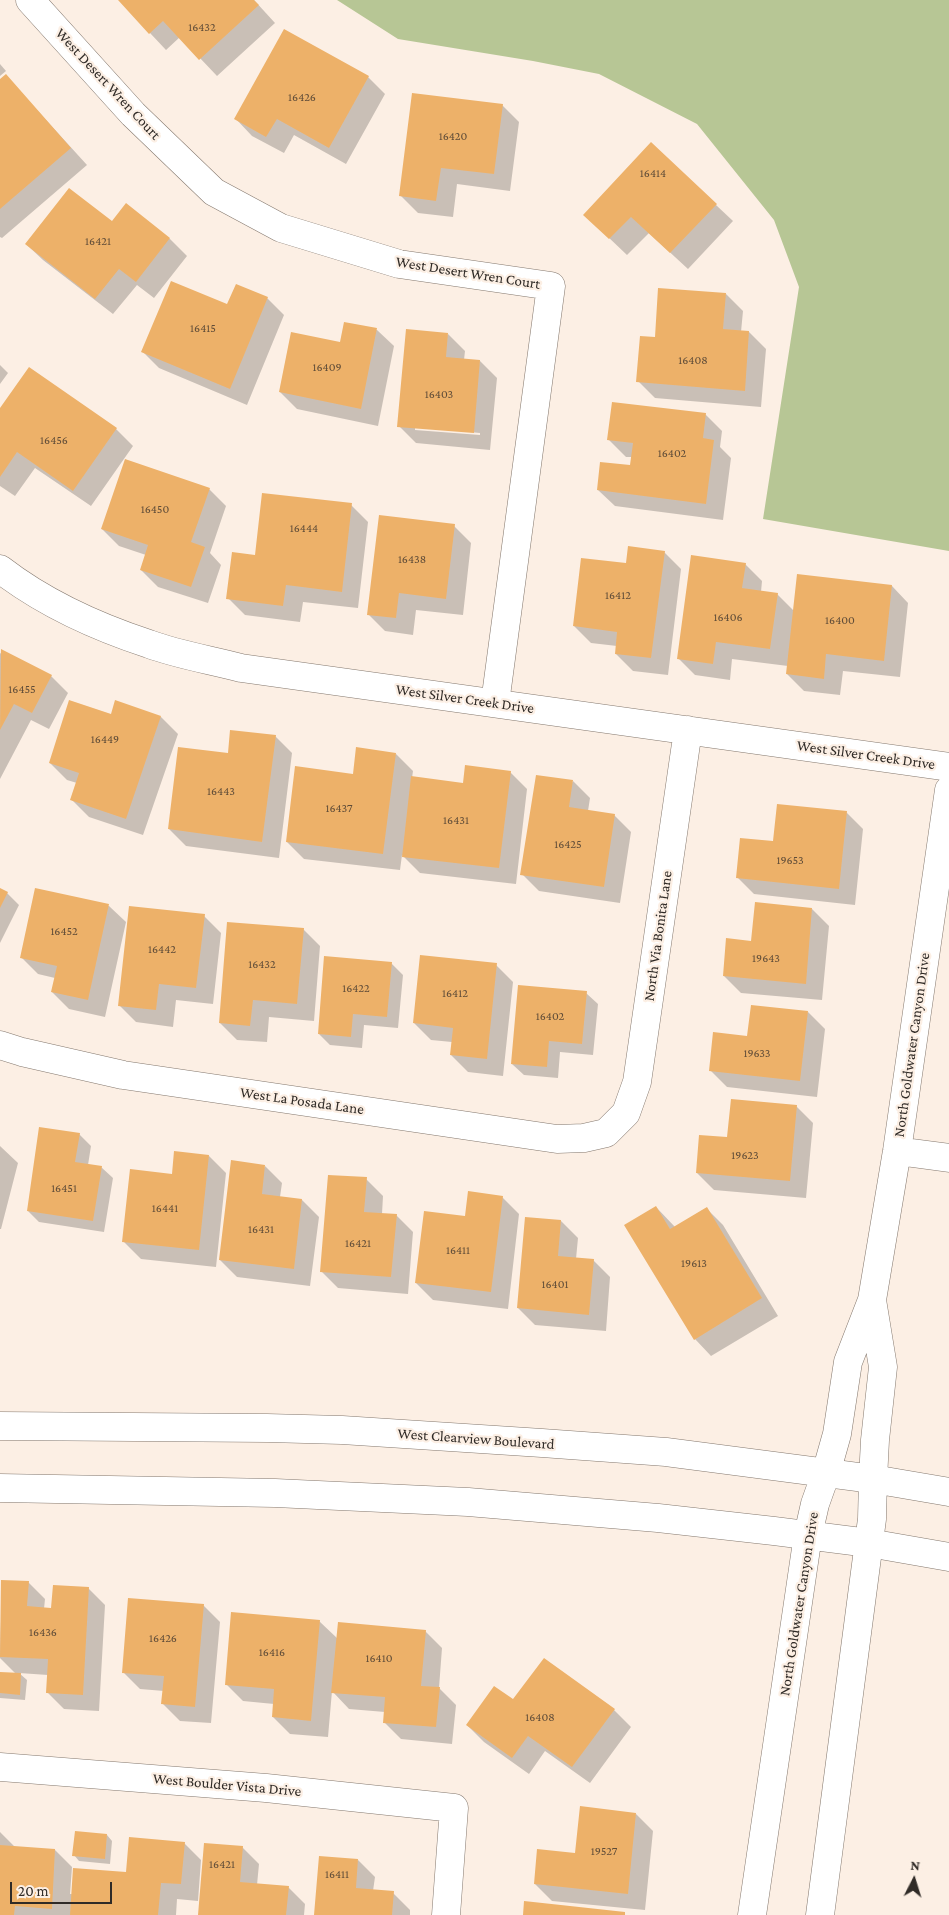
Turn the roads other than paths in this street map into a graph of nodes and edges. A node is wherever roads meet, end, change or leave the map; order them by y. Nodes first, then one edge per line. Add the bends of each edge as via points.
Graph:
1 (30, 0) edge
2 (0, 569) edge
3 (495, 703) junction
4 (688, 730) junction
5 (949, 767) edge
6 (949, 790) edge
7 (0, 1045) edge
8 (606, 1132) joint
9 (897, 1151) junction
10 (949, 1158) edge
11 (872, 1300) junction
12 (0, 1426) edge
13 (826, 1473) junction
14 (873, 1479) junction
15 (0, 1488) edge
16 (949, 1492) edge
17 (808, 1535) junction
18 (869, 1543) junction
19 (949, 1557) edge
20 (0, 1767) edge
21 (446, 1915) edge
22 (752, 1915) edge
23 (820, 1915) edge

1 - 3 street, West Desert Wren Court via 133,114 214,192 281,228 399,264 551,286
2 - 3 street, West Silver Creek Drive via 71,613 150,645 242,668
3 - 4 street, West Silver Creek Drive
4 - 5 street, West Silver Creek Drive
4 - 8 street, North Via Bonita Lane via 637,1082 626,1113
6 - 9 street, North Goldwater Canyon Drive
7 - 8 street, West La Posada Lane via 123,1075 557,1139 584,1138
9 - 10 street
9 - 11 street, North Goldwater Canyon Drive
11 - 13 street, North Goldwater Canyon Drive via 848,1362 837,1434
11 - 14 street, North Goldwater Canyon Drive via 883,1367
12 - 13 street, West Clearview Boulevard via 342,1430 666,1452
13 - 14 street, West Clearview Boulevard
13 - 17 street, North Goldwater Canyon Drive
14 - 16 street, West Clearview Boulevard
14 - 18 street, North Goldwater Canyon Drive
15 - 17 street via 275,1493 468,1502
17 - 18 street
17 - 22 street, North Goldwater Canyon Drive
18 - 19 street
18 - 23 street, North Goldwater Canyon Drive
20 - 21 street, West Boulder Vista Drive via 266,1788 454,1808

